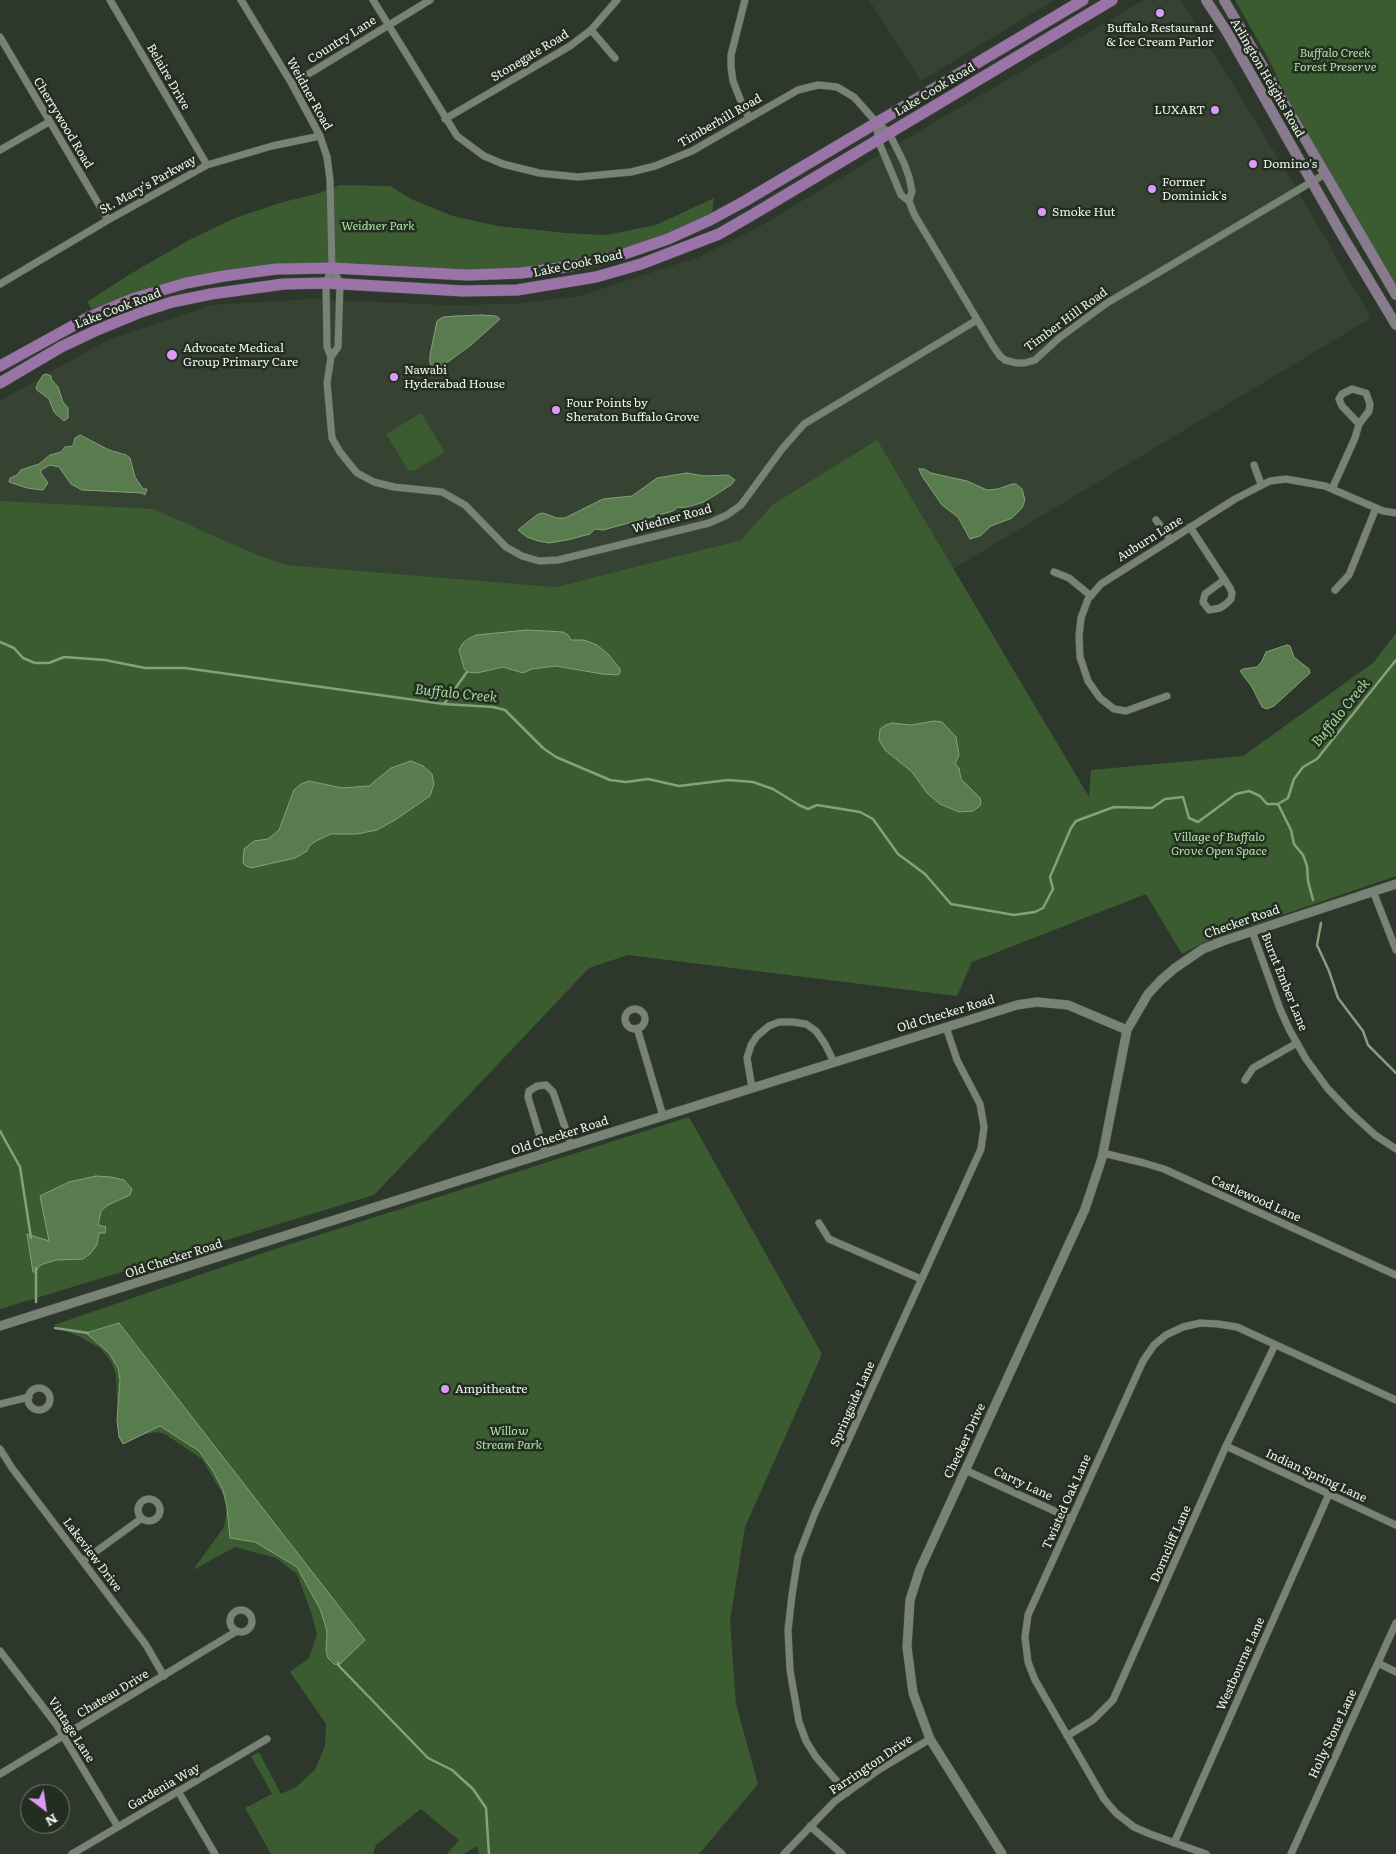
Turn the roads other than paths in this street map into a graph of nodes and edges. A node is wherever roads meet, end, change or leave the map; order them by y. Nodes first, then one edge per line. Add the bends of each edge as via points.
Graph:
1 (110, 0) edge
2 (241, 0) edge
3 (373, 0) edge
4 (430, 0) edge
5 (617, 0) edge
6 (746, 0) edge
7 (1084, 0) edge
8 (1112, 0) edge
9 (1206, 0) edge
10 (1224, 0) edge
11 (388, 25) junction
12 (591, 30) junction
13 (0, 37) edge
14 (615, 58) dead end
15 (292, 84) junction
16 (749, 117) junction
17 (445, 119) junction
18 (49, 122) junction
19 (877, 123) junction
20 (889, 133) junction
21 (320, 136) junction
22 (878, 140) junction
23 (0, 150) edge
24 (207, 165) junction
25 (1324, 174) junction
26 (1312, 182) junction
27 (909, 201) junction
28 (108, 220) junction
29 (332, 268) junction
30 (326, 283) junction
31 (0, 284) edge
32 (340, 284) junction
33 (1396, 295) edge
34 (977, 320) junction
35 (1396, 325) edge
36 (332, 357) junction
37 (0, 366) edge
38 (0, 383) edge
39 (1359, 424) junction
40 (340, 452) joint
41 (1254, 465) dead end
42 (1261, 484) junction
43 (1332, 489) junction
44 (1376, 508) junction
45 (1396, 513) edge
46 (1156, 520) dead end
47 (1190, 527) junction
48 (1171, 540) junction
49 (1054, 572) dead end
50 (1224, 580) junction
51 (1335, 590) dead end
52 (1091, 596) junction
53 (1168, 696) dead end
54 (1396, 884) edge
55 (1373, 891) junction
56 (1252, 931) junction
57 (1396, 950) edge
58 (946, 1027) junction
59 (637, 1028) dead end
60 (1127, 1030) junction
61 (1297, 1043) junction
62 (834, 1062) junction
63 (1245, 1080) dead end
64 (752, 1088) junction
65 (663, 1116) junction
66 (571, 1145) junction
67 (1396, 1149) edge
68 (545, 1153) junction
69 (1103, 1154) junction
70 (819, 1223) dead end
71 (1396, 1275) edge
72 (921, 1279) junction
73 (0, 1326) edge
74 (1276, 1345) junction
75 (29, 1397) dead end
76 (1396, 1400) edge
77 (0, 1404) edge
78 (1226, 1446) junction
79 (0, 1449) edge
80 (965, 1470) junction
81 (1330, 1494) junction
82 (142, 1518) dead end
83 (1072, 1519) junction
84 (1396, 1525) edge
85 (83, 1561) junction
86 (1396, 1623) edge
87 (237, 1631) dead end
88 (0, 1650) edge
89 (1378, 1663) junction
90 (1396, 1672) edge
91 (164, 1676) junction
92 (64, 1736) junction
93 (1067, 1736) junction
94 (267, 1738) dead end
95 (930, 1739) junction
96 (0, 1774) edge
97 (178, 1791) junction
98 (847, 1793) junction
99 (810, 1826) junction
100 (118, 1827) junction
101 (1174, 1843) junction
102 (72, 1854) edge
103 (215, 1854) edge
104 (784, 1854) edge
105 (842, 1854) edge
106 (1002, 1854) edge
107 (1206, 1854) edge
108 (1291, 1854) edge

1 - 24 street, Belaire Drive
2 - 15 street, Weidner Road
3 - 11 street, Timberhill Road
4 - 11 street, Country Lane
5 - 12 street, Stonegate Road
6 - 16 street via 731,55 731,67 733,81
7 - 19 main road, Lake Cook Road
8 - 20 main road, Lake Cook Road
9 - 26 main road, Arlington Heights Road
10 - 25 main road, Arlington Heights Road
11 - 15 street, Country Lane
11 - 17 street, Timberhill Road
12 - 14 street
12 - 17 street, Stonegate Road via 570,46
13 - 18 street, Cherrywood Road
15 - 21 street, Weidner Road
16 - 17 street, Timberhill Road via 692,152 655,166 631,172 578,177 503,164 484,156 457,136
16 - 19 street, Timberhill Road via 798,90 818,85 837,87 854,97
18 - 23 street
18 - 28 street, Cherrywood Road
19 - 20 street, Timber Hill Road
19 - 22 street, Timber Hill Road
19 - 29 main road, Lake Cook Road via 710,220 621,255 566,267 468,276
20 - 22 main road, Lake Cook Road
20 - 27 street, Timber Hill Road via 909,178 912,191
21 - 24 street, St. Mary's Parkway
21 - 29 street, Weidner Road via 330,180
22 - 27 street, Timber Hill Road via 901,195
22 - 32 main road, Lake Cook Road via 719,234 609,274 550,286 463,292
24 - 28 street, St. Mary's Parkway
25 - 26 street, Timber Hill Road
25 - 33 main road, Arlington Heights Road
26 - 34 street, Timber Hill Road via 1107,303 1035,360 1025,363 1000,356
26 - 35 main road, Arlington Heights Road
27 - 34 street, Timber Hill Road
28 - 31 street, St. Mary's Parkway
29 - 30 street, Weidner Road
29 - 32 street, Weidner Road
29 - 37 main road, Lake Cook Road via 255,271 186,283 132,299 89,317
30 - 32 main road, Lake Cook Road
30 - 36 street, Weidner Road via 327,347
30 - 38 main road, Lake Cook Road via 237,289 172,302 95,330
32 - 36 street, Weidner Road via 338,347
34 - 40 street, Wiedner Road via 804,424 745,500 728,515 708,523 558,560 538,561 522,556 506,547 465,504 442,492 374,482 357,473
36 - 40 street, Weidner Road via 327,383 329,412 332,438
39 - 39 street via 1370,404 1366,394 1352,389 1339,399
39 - 43 street
41 - 42 street
42 - 43 street, Auburn Lane via 1286,479
42 - 47 street, Auburn Lane
43 - 44 street, Auburn Lane
44 - 45 street, Auburn Lane
44 - 51 street via 1349,575
46 - 48 street
47 - 48 street, Auburn Lane
47 - 50 street
48 - 52 street, Auburn Lane via 1101,584
49 - 52 street via 1069,578
50 - 50 street via 1232,593 1231,599 1220,608 1209,610 1203,602 1205,594
52 - 53 street, Auburn Lane via 1081,618 1080,658 1088,681 1100,698 1114,709 1126,711
54 - 55 street, Checker Road
55 - 56 street, Checker Road
55 - 57 street
56 - 60 street, Checker Road via 1203,949 1174,968 1148,994
56 - 61 street, Burnt Ember Lane via 1280,1009
58 - 60 street, Old Checker Road via 1037,1002 1068,1005
58 - 62 street, Old Checker Road
58 - 72 street, Springside Lane via 957,1060 980,1104 984,1127 981,1149
59 - 65 street
60 - 69 street, Checker Drive
61 - 63 street via 1253,1068
61 - 67 street, Burnt Ember Lane via 1328,1089 1375,1135
62 - 64 street, Old Checker Road
62 - 64 street via 816,1031 806,1024 779,1022 769,1026 751,1045 746,1058
64 - 65 street, Old Checker Road
65 - 66 street, Old Checker Road
66 - 68 street, Old Checker Road
66 - 68 street via 553,1092 546,1085 537,1086 529,1091 528,1097
68 - 73 street, Old Checker Road
69 - 71 street, Castlewood Lane via 1164,1169
69 - 80 street, Checker Drive via 1085,1209
70 - 72 street via 829,1238
72 - 98 street, Springside Lane via 815,1513 798,1558 792,1595 788,1630 790,1670 799,1722 816,1757
74 - 76 street, Twisted Oak Lane
74 - 78 street, Dorncliff Lane
74 - 83 street, Twisted Oak Lane via 1237,1327 1218,1324 1183,1327 1166,1335 1143,1361
75 - 77 street
78 - 81 street, Indian Spring Lane
78 - 93 street, Dorncliff Lane via 1113,1700 1093,1720
79 - 85 street, Lakeview Drive
80 - 83 street, Carry Lane
80 - 95 street, Checker Drive via 920,1569 910,1600 907,1647 912,1693
81 - 84 street, Indian Spring Lane
81 - 101 street, Westbourne Lane
82 - 85 street
83 - 93 street, Twisted Oak Lane via 1028,1615 1025,1637 1028,1662 1035,1680
85 - 91 street, Lakeview Drive via 146,1645
86 - 89 street, Holly Stone Lane
87 - 91 street, Chateau Drive
88 - 92 street, Vintage Lane
89 - 90 street
89 - 108 street, Holly Stone Lane
91 - 92 street, Chateau Drive
92 - 96 street, Chateau Drive
92 - 100 street, Vintage Lane
93 - 101 street, Twisted Oak Lane via 1104,1799 1116,1813 1134,1827
94 - 97 street, Gardenia Way
95 - 98 street, Farrington Drive
95 - 106 street, Checker Drive
97 - 100 street, Gardenia Way
97 - 103 street
98 - 99 street, Farrington Drive
99 - 104 street, Farrington Drive
99 - 105 street
100 - 102 street, Gardenia Way
101 - 107 street, Twisted Oak Lane

